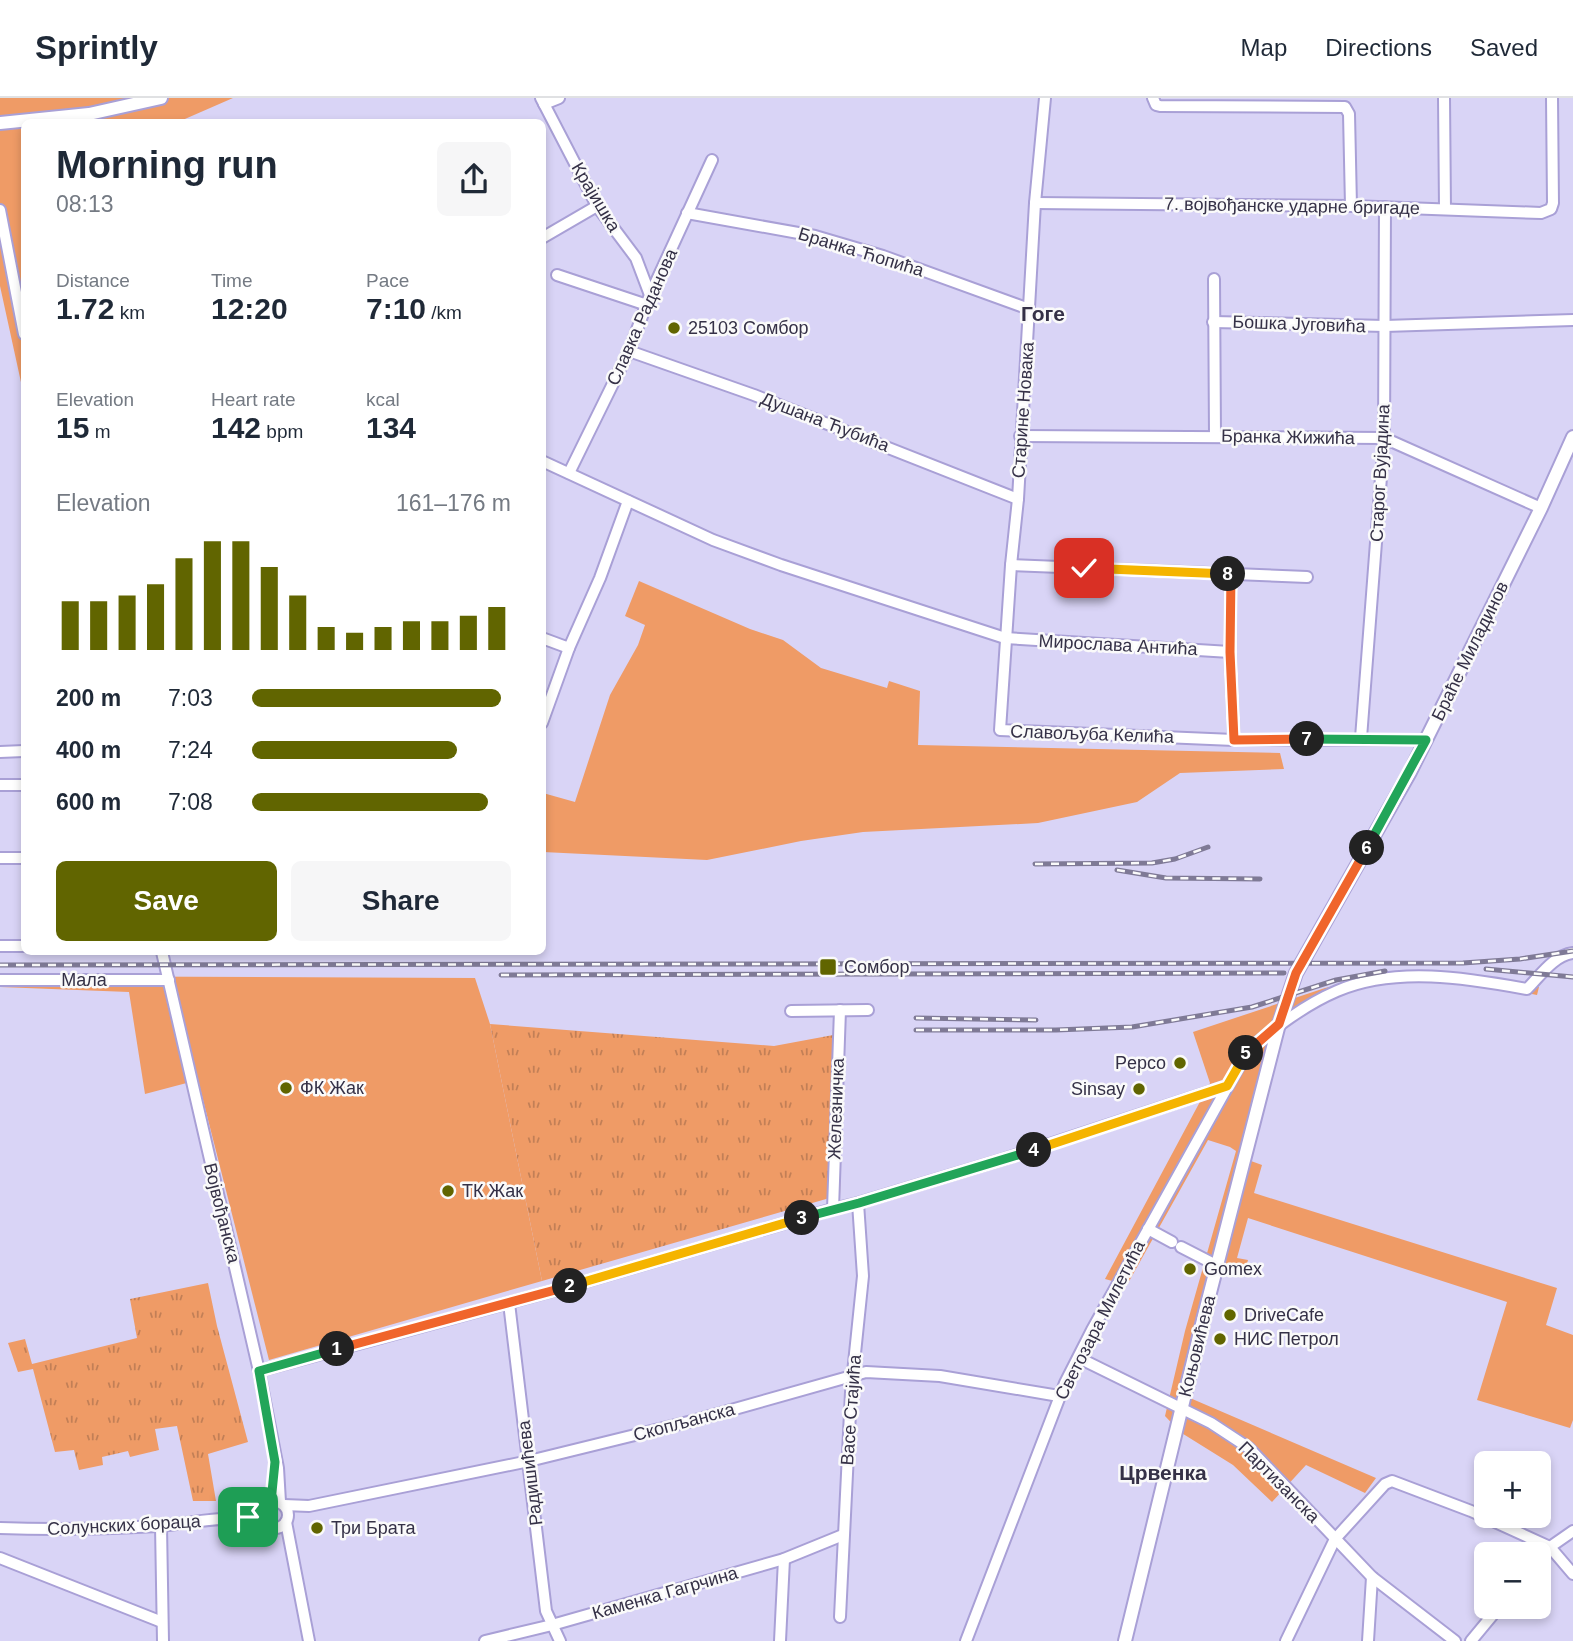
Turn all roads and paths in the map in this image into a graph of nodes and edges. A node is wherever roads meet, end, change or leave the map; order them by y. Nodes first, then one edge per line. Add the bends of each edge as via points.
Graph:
1 (161, 98) edge
2 (559, 98) edge
3 (1045, 98) edge
4 (1153, 98) edge
5 (1444, 98) edge
6 (1552, 98) edge
7 (542, 101) edge
8 (36, 119) edge
9 (4, 122) edge
10 (0, 132) edge
11 (712, 160) dead end
12 (1035, 203) junction
13 (597, 206) junction
14 (1352, 206) junction
15 (1385, 208) junction
16 (1445, 209) junction
17 (0, 210) edge
18 (688, 213) junction
19 (546, 236) edge
20 (557, 275) dead end
21 (1214, 279) dead end
22 (648, 300) junction
23 (21, 304) edge
24 (1029, 309) junction
25 (1573, 320) edge
26 (1213, 321) junction
27 (1385, 326) junction
28 (629, 351) junction
29 (1020, 436) junction
30 (1215, 436) junction
31 (1384, 438) junction
32 (1573, 438) edge
33 (546, 463) edge
34 (569, 472) junction
35 (1018, 499) junction
36 (628, 501) junction
37 (1541, 508) junction
38 (1011, 565) junction
39 (1231, 574) junction
40 (1307, 577) dead end
41 (1005, 638) junction
42 (546, 639) edge
43 (569, 648) junction
44 (1230, 652) junction
45 (546, 712) edge
46 (1360, 738) junction
47 (1234, 740) junction
48 (1426, 740) junction
49 (21, 751) edge
50 (0, 752) edge
51 (0, 785) edge
52 (21, 785) edge
53 (0, 858) edge
54 (21, 858) edge
55 (0, 946) edge
56 (21, 946) edge
57 (1573, 953) edge
58 (163, 955) edge
59 (0, 980) edge
60 (169, 980) junction
61 (840, 1010) junction
62 (868, 1010) dead end
63 (1283, 1010) joint
64 (791, 1011) dead end
65 (1279, 1024) junction
66 (1227, 1086) junction
67 (859, 1203) junction
68 (833, 1209) junction
69 (1148, 1229) junction
70 (1218, 1266) junction
71 (509, 1303) junction
72 (1079, 1358) junction
73 (259, 1371) junction
74 (852, 1375) junction
75 (1059, 1396) junction
76 (1182, 1409) junction
77 (529, 1461) junction
78 (275, 1504) junction
79 (309, 1506) junction
80 (248, 1517) junction
81 (287, 1519) junction
82 (269, 1525) junction
83 (160, 1526) junction
84 (0, 1528) edge
85 (1573, 1531) edge
86 (843, 1535) junction
87 (1335, 1539) junction
88 (1539, 1542) edge
89 (1551, 1546) edge
90 (1551, 1548) edge
91 (291, 1552) junction
92 (0, 1558) edge
93 (784, 1559) junction
94 (1573, 1574) edge
95 (1372, 1577) junction
96 (840, 1616) dead end
97 (1489, 1619) edge
98 (163, 1622) junction
99 (552, 1625) junction
100 (1294, 1625) junction
101 (163, 1641) edge
102 (309, 1641) edge
103 (485, 1641) edge
104 (560, 1641) edge
105 (780, 1641) edge
106 (966, 1641) edge
107 (1125, 1641) edge
108 (1286, 1641) edge
109 (1295, 1641) edge
110 (1368, 1641) edge
111 (1455, 1641) edge
112 (1471, 1641) edge

1 - 8 main road via 89,114
2 - 7 street
3 - 12 street, Старине Новака
4 - 14 street via 1160,106 1345,107
5 - 16 street
6 - 16 street, 7. војвођанске ударне бригаде via 1553,203 1548,211
7 - 13 street, Крајишка
9 - 10 main road
11 - 18 street, Славка Раданова
12 - 14 street, 7. војвођанске ударне бригаде
12 - 24 street, Старине Новака
13 - 19 street
13 - 22 street, Крајишка via 636,258
14 - 15 street, 7. војвођанске ударне бригаде
15 - 16 street, 7. војвођанске ударне бригаде
15 - 27 street, Старог Вујадина
17 - 23 street
18 - 22 street, Славка Раданова
18 - 24 street, Бранка Ћопића via 815,236
20 - 22 street
21 - 26 street
22 - 28 street, Славка Раданова
24 - 29 street, Старине Новака
25 - 27 street, Бошка Југовића
26 - 27 street, Бошка Југовића
26 - 30 street
27 - 31 street, Старог Вујадина
28 - 34 street, Славка Раданова
28 - 35 street, Душана Ћубића via 754,394
29 - 30 street, Бранка Жижића
29 - 35 street, Старине Новака
30 - 31 street, Бранка Жижића
31 - 37 street, Бранка Жижића
31 - 46 street, Старог Вујадина
32 - 37 main road, Браће Миладинов
33 - 34 street
34 - 36 street
35 - 38 street, Старине Новака
36 - 41 street via 781,565
36 - 43 street
37 - 48 main road, Браће Миладинов
38 - 39 street
38 - 41 street, Старине Новака
39 - 40 street
39 - 44 street
41 - 44 street, Мирослава Антића
41 - 47 street, Славољуба Келића via 1000,730
42 - 43 street
43 - 45 street
44 - 47 street
46 - 47 street, Славољуба Келића
46 - 48 street, Славољуба Келића
48 - 63 main road, Браће Миладинов via 1296,973
49 - 50 street
51 - 52 street
53 - 54 street
55 - 56 street
57 - 65 street, Светозара Милетића via 1553,961 1527,989 1432,977 1368,981 1326,995
58 - 60 street, Војвођанска
59 - 60 street, Мала
60 - 73 street, Војвођанска
61 - 62 street
61 - 64 street
61 - 68 street, Железничка
63 - 65 main road, Коњовићева
65 - 66 street, Светозара Милетића via 1248,1050
65 - 70 main road, Коњовићева
66 - 67 street
66 - 69 street, Светозара Милетића
67 - 68 street
67 - 74 street, Васе Стајића via 863,1276
68 - 71 street
69 - 70 street
69 - 72 street, Светозара Милетића
70 - 76 main road, Коњовићева
71 - 73 street
71 - 77 street, Радишићева
72 - 75 street, Светозара Милетића
72 - 76 street, Партизанска
73 - 78 street, Војвођанска via 278,1468
74 - 75 street, Скопљанска via 940,1376
74 - 77 street, Скопљанска
74 - 86 street, Васе Стајића
75 - 106 street, Светозара Милетића
76 - 87 street, Партизанска via 1249,1448
76 - 107 main road, Коњовићева
77 - 79 street, Скопљанска
77 - 99 street, Радишићева via 546,1611
78 - 79 street, Скопљанска
78 - 80 street, Солунских бораца
78 - 81 street
78 - 82 street, Војвођанска via 262,1515
79 - 81 street, Скопљанска
80 - 82 street, Солунских бораца
80 - 83 street, Солунских бораца
81 - 82 street, Скопљанска via 280,1527
81 - 91 street
82 - 91 street
83 - 84 street, Солунских бораца
83 - 98 street
85 - 89 street
86 - 93 street, Каменка Гагрчина
86 - 96 street, Васе Стајића
87 - 88 street via 1389,1482 1397,1482
87 - 95 street, Партизанска
87 - 100 street
90 - 94 street
91 - 102 street
92 - 98 street
93 - 99 street, Каменка Гагрчина
93 - 105 street
95 - 110 street
95 - 111 street, Партизанска
97 - 112 street
98 - 101 street
99 - 103 street, Каменка Гагрчина
99 - 104 street, Радишићева
100 - 108 street
100 - 109 street

